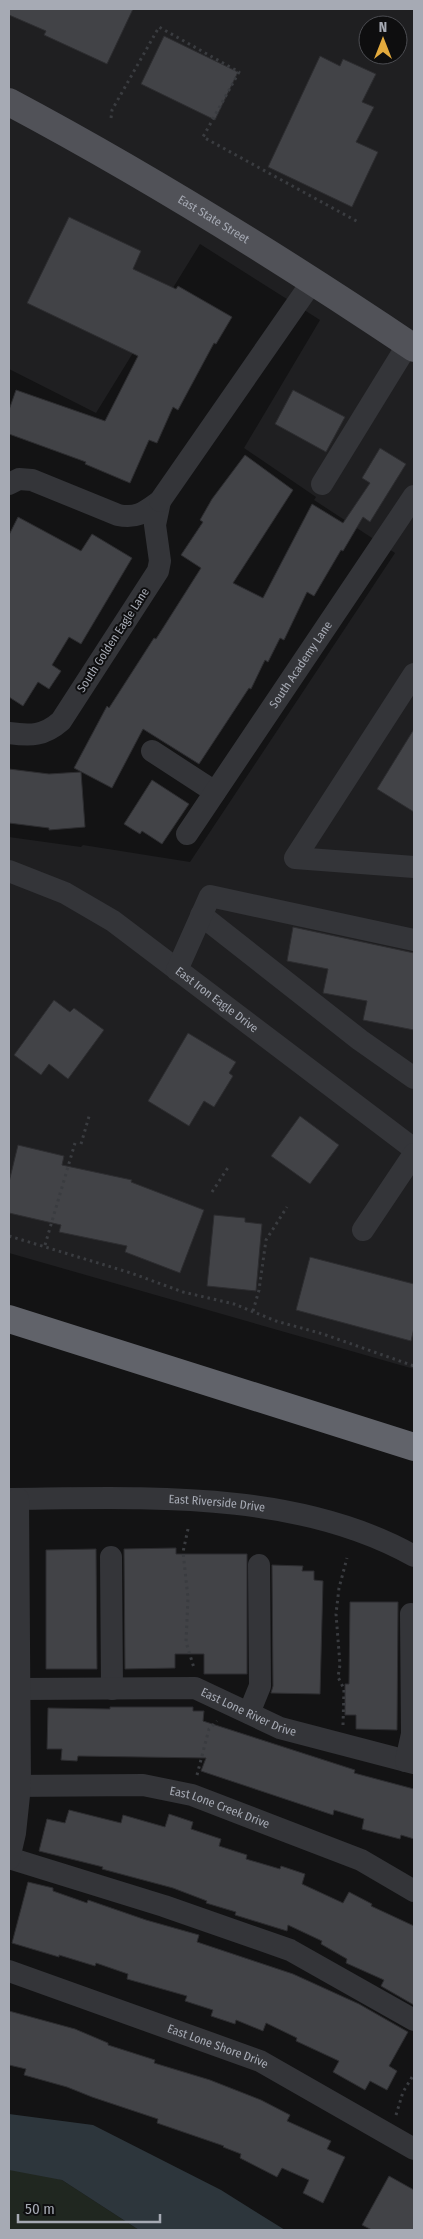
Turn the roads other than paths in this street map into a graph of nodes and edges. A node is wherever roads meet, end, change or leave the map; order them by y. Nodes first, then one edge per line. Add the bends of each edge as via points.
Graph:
1 (9, 102) edge
2 (312, 282) junction
3 (411, 346) edge
4 (9, 484) edge
5 (322, 484) dead end
6 (414, 496) edge
7 (160, 501) junction
8 (414, 674) edge
9 (9, 733) edge
10 (152, 751) dead end
11 (215, 792) junction
12 (187, 834) dead end
13 (414, 867) edge
14 (9, 871) edge
15 (201, 915) junction
16 (414, 940) edge
17 (177, 970) junction
18 (414, 1078) edge
19 (414, 1149) edge
20 (414, 1154) edge
21 (363, 1230) dead end
22 (9, 1319) edge
23 (414, 1447) edge
24 (13, 1499) edge
25 (414, 1556) edge
26 (111, 1557) dead end
27 (259, 1565) dead end
28 (412, 1614) dead end
29 (20, 1689) junction
30 (112, 1689) junction
31 (249, 1713) junction
32 (410, 1762) edge
33 (15, 1786) edge
34 (9, 1858) edge
35 (414, 1891) edge
36 (9, 1971) edge
37 (414, 2020) edge
38 (414, 2149) edge

1 - 2 main road, East State Street via 146,179
2 - 3 main road, East State Street
2 - 7 street, South Golden Eagle Lane
3 - 5 street
4 - 7 street, South Golden Eagle Lane via 19,479 32,480 130,518
6 - 11 street, South Academy Lane
7 - 9 street, South Golden Eagle Lane via 155,525 160,561 158,571 61,721 40,735
8 - 13 street via 296,858
10 - 11 street
11 - 12 street, South Academy Lane
14 - 17 street, East Iron Eagle Drive via 65,892 89,906
15 - 16 street via 210,896
15 - 17 street
15 - 18 street via 360,1040
17 - 19 street, East Iron Eagle Drive
20 - 21 street
22 - 23 highway
24 - 25 street, East Riverside Drive via 157,1499 255,1507 348,1528
24 - 29 street
26 - 30 street
27 - 31 street via 260,1686
28 - 32 street
29 - 30 street, East Lone River Drive
29 - 33 street
30 - 31 street, East Lone River Drive via 195,1688
31 - 32 street, East Lone River Drive via 280,1728
33 - 34 street via 15,1833
33 - 35 street, East Lone Creek Drive via 143,1785 192,1795 361,1860
34 - 37 street via 164,1906 290,1950
36 - 38 street, East Lone Shore Drive via 260,2061

